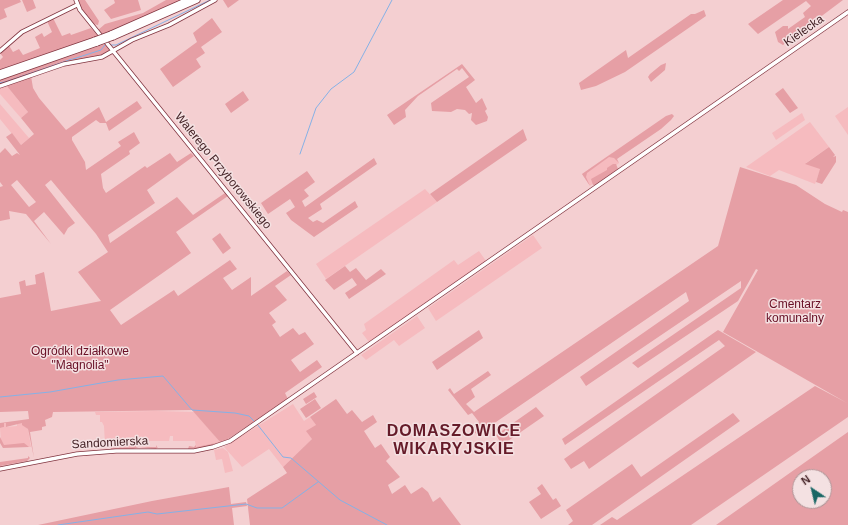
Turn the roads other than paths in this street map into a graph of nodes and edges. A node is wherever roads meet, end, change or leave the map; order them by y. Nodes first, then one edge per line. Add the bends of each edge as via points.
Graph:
1 (76, 0) edge
2 (188, 0) edge
3 (197, 0) edge
4 (215, 0) edge
5 (77, 6) junction
6 (848, 12) edge
7 (112, 35) junction
8 (96, 41) junction
9 (0, 51) edge
10 (113, 51) junction
11 (0, 73) edge
12 (0, 77) edge
13 (0, 86) edge
14 (357, 353) junction
15 (0, 469) edge

1 - 5 street, Walerego Przyborowskiego
2 - 7 highway
3 - 7 highway
4 - 10 street
5 - 9 street via 22,32
5 - 10 street, Walerego Przyborowskiego
6 - 14 street, Kielecka
7 - 8 highway, bridge
8 - 11 highway
8 - 12 highway
10 - 13 street via 99,58 64,64
10 - 14 street, Walerego Przyborowskiego
14 - 15 street, Sandomierska via 256,424 222,444 194,451 92,452

